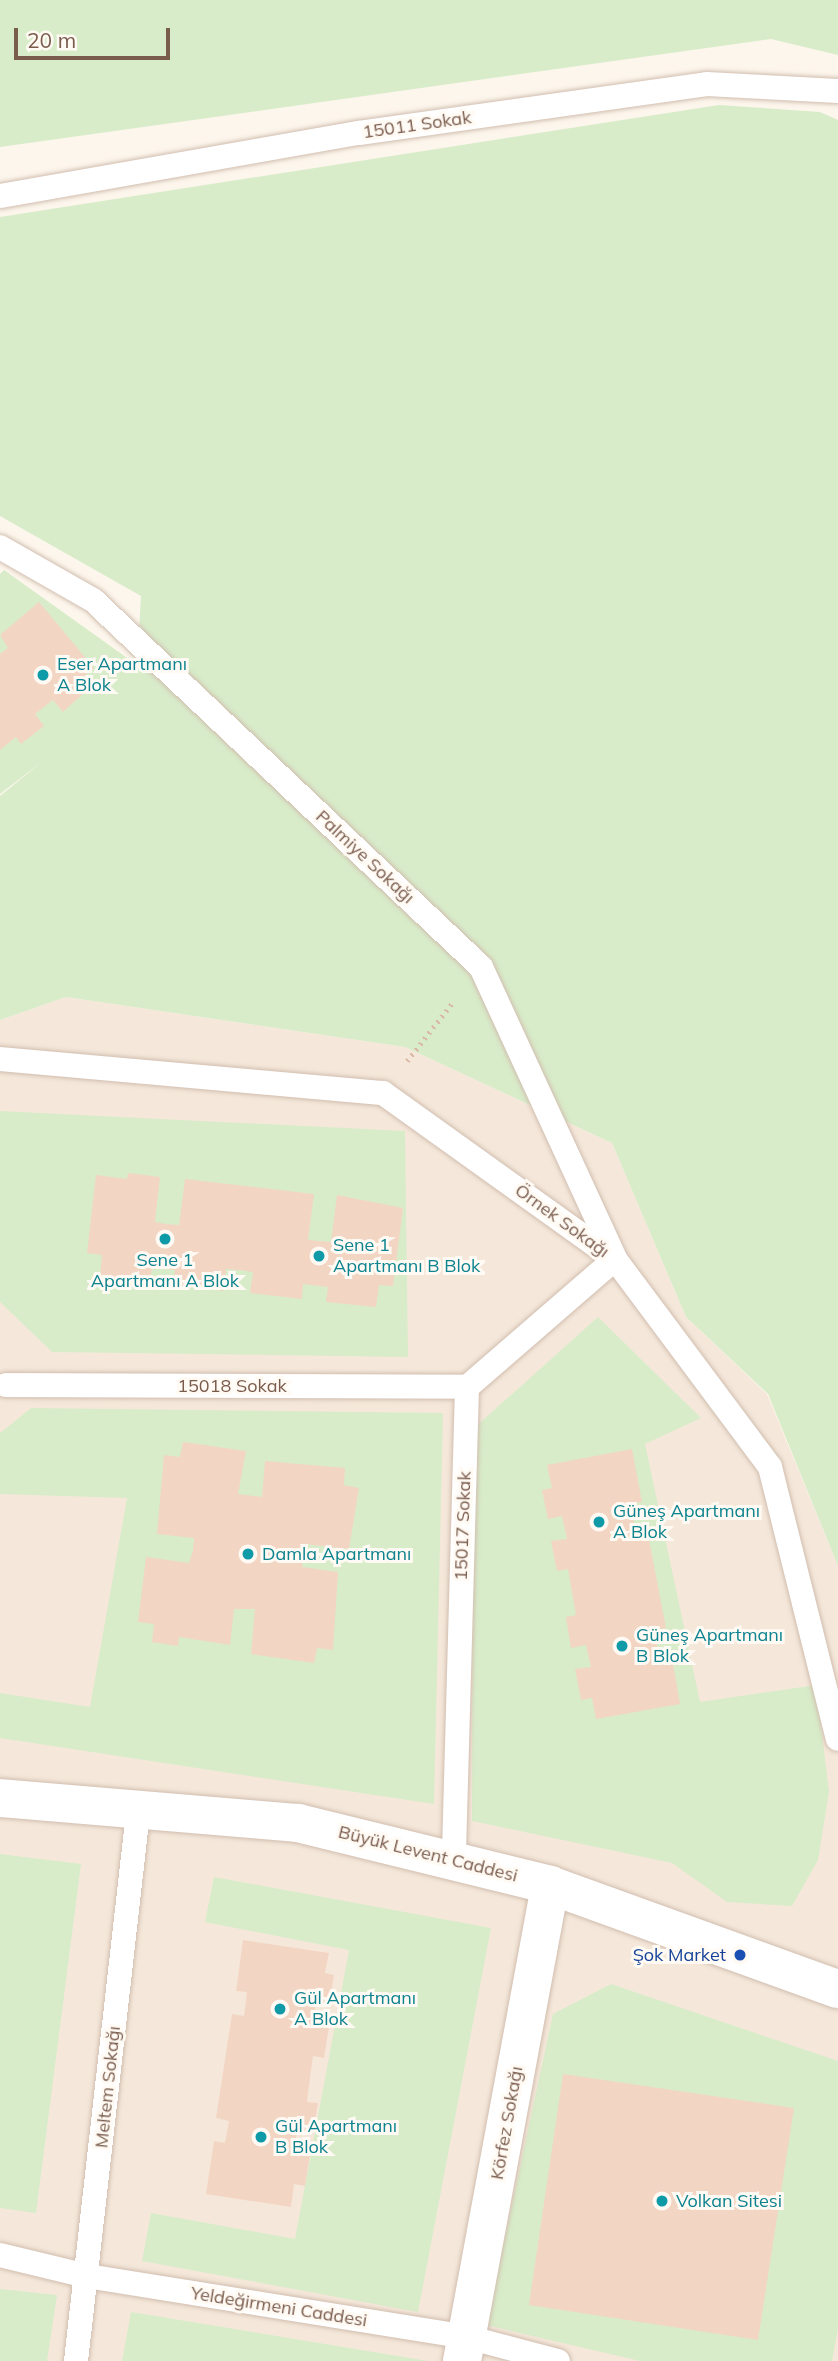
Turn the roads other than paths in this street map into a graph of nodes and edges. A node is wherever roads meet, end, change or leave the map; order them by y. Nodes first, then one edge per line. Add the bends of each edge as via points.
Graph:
1 (838, 91) edge
2 (0, 196) edge
3 (0, 547) edge
4 (0, 1059) edge
5 (615, 1259) junction
6 (2, 1384) edge
7 (467, 1387) junction
8 (836, 1724) edge
9 (0, 1798) edge
10 (138, 1813) junction
11 (454, 1861) junction
12 (551, 1885) junction
13 (838, 1989) edge
14 (0, 2255) edge
15 (87, 2276) junction
16 (465, 2349) edge
17 (76, 2361) edge
18 (558, 2361) edge

1 - 2 lane, 15011 Sokak via 707,85 359,133
3 - 5 lane, Palmiye Sokağı via 93,600 481,967
4 - 5 lane, Örnek Sokağı via 383,1093
5 - 7 lane
5 - 8 lane, Örnek Sokağı via 770,1466
6 - 7 lane, 15018 Sokak
7 - 11 lane, 15017 Sokak
9 - 10 street, Büyük Levent Caddesi
10 - 11 street, Büyük Levent Caddesi via 298,1823
10 - 15 lane, Meltem Sokağı
11 - 12 street, Büyük Levent Caddesi
12 - 13 street, Büyük Levent Caddesi
12 - 16 street, Körfez Sokağı
14 - 15 lane, Yeldeğirmeni Caddesi
15 - 16 lane, Yeldeğirmeni Caddesi
15 - 17 lane, Meltem Sokağı
16 - 18 lane, Yeldeğirmeni Caddesi

